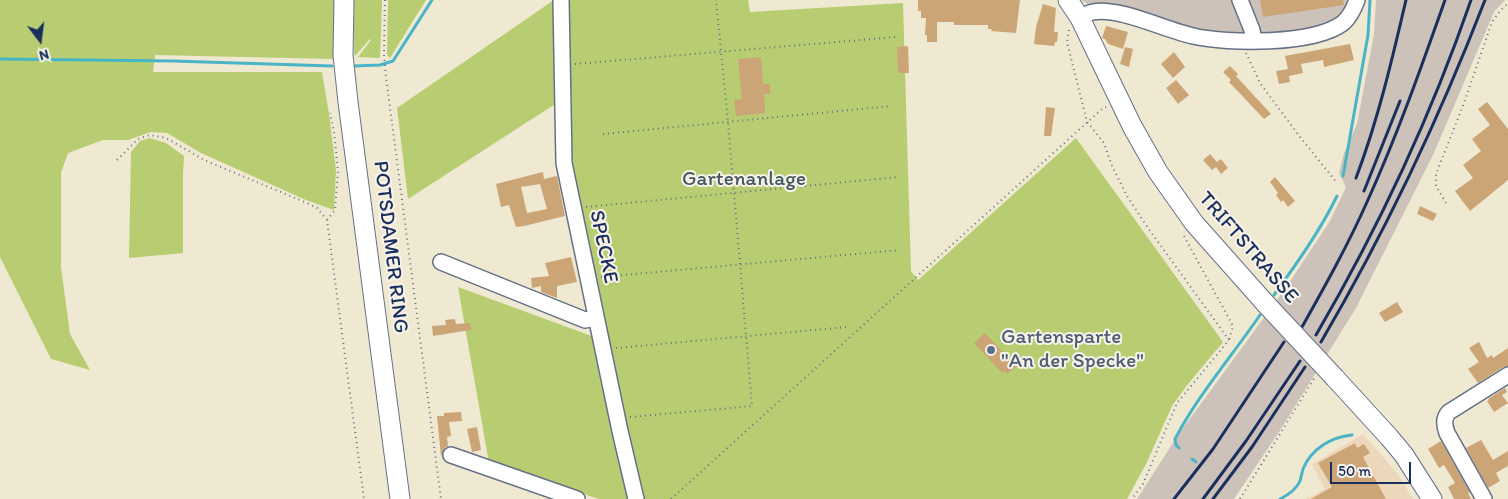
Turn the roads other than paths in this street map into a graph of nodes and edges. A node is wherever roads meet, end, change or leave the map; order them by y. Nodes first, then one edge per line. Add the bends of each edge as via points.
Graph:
1 (344, 0) edge
2 (562, 0) edge
3 (1068, 0) edge
4 (1240, 0) edge
5 (1357, 0) edge
6 (1080, 18) junction
7 (1249, 41) junction
8 (441, 262) dead end
9 (596, 318) junction
10 (1508, 374) edge
11 (451, 455) dead end
12 (400, 499) edge
13 (578, 499) edge
14 (636, 499) edge
15 (1432, 499) edge
16 (1484, 499) edge

1 - 12 main road, POTSDAMER RING via 343,55 348,102
2 - 9 street, SPECKE via 564,163
3 - 6 main road, TRIFTSTRASSE
4 - 7 street via 1252,30
5 - 7 street via 1345,21 1327,31 1305,37
6 - 7 street via 1092,12 1108,11 1195,37
6 - 15 main road, TRIFTSTRASSE, bridge via 1158,172 1194,223 1399,449
8 - 9 street via 585,320
9 - 14 street, SPECKE
10 - 16 street via 1446,415 1447,433
11 - 13 street

